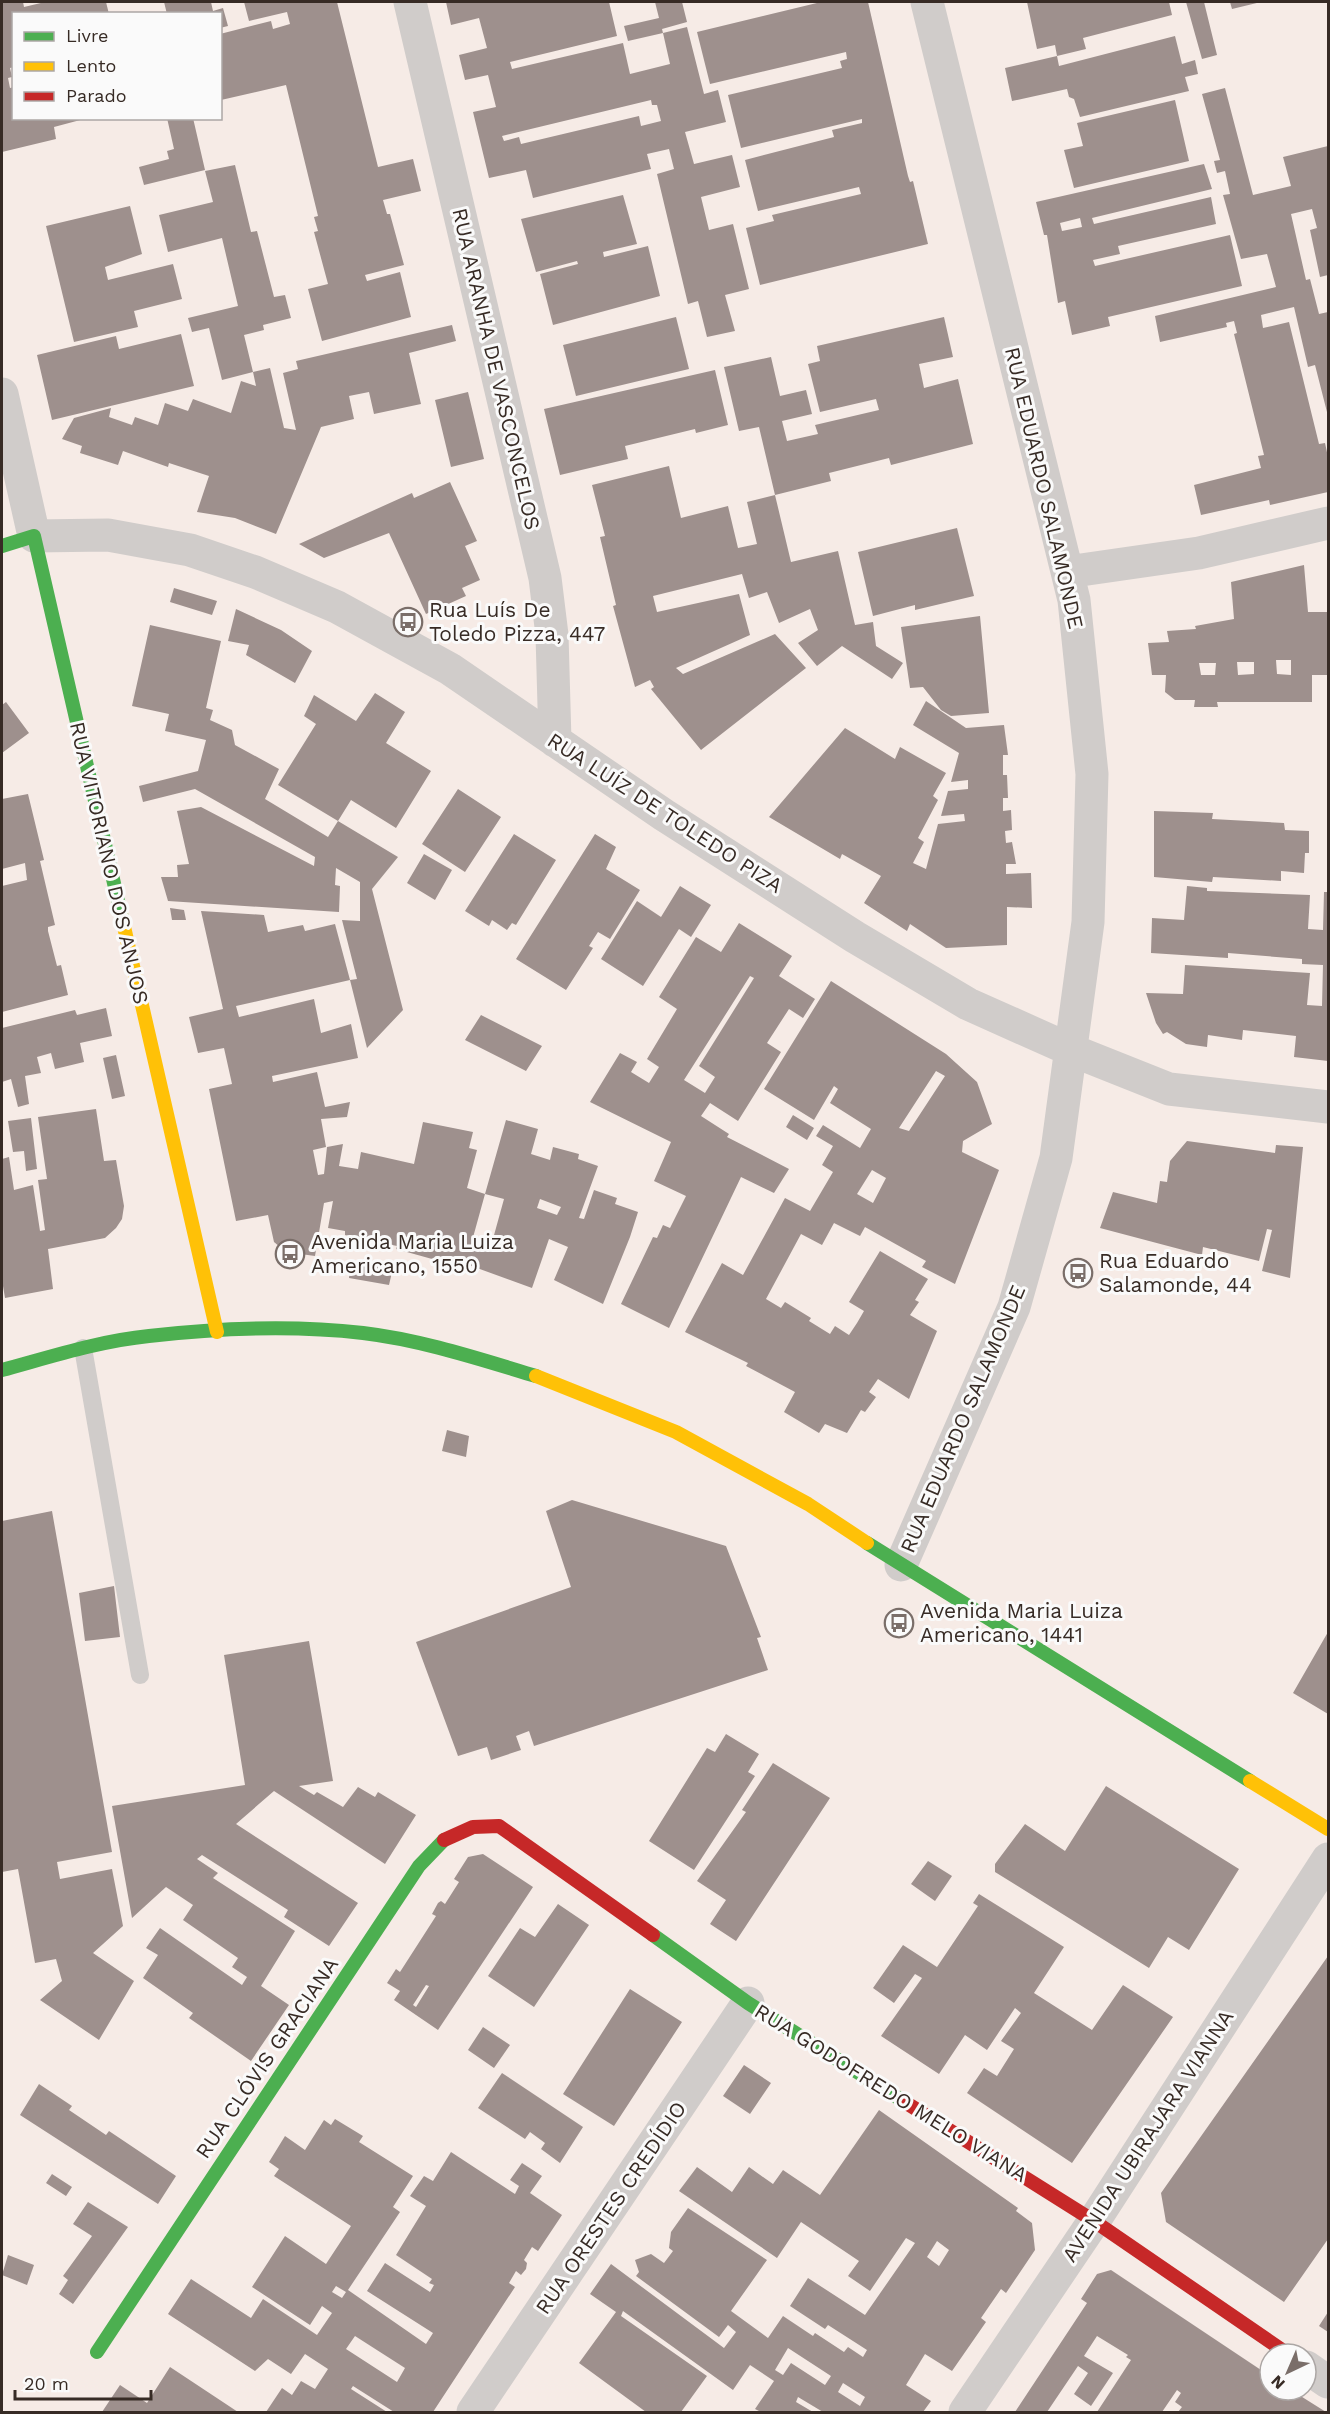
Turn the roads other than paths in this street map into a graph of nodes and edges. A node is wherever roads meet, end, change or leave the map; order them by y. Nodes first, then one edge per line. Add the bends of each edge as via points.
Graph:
1 (410, 2) edge
2 (927, 2) edge
3 (2, 394) edge
4 (1329, 523) edge
5 (34, 536) junction
6 (2, 546) edge
7 (1067, 572) junction
8 (555, 741) junction
9 (1071, 1050) junction
10 (1329, 1107) edge
11 (217, 1332) junction
12 (83, 1348) junction
13 (2, 1370) edge
14 (901, 1565) junction
15 (140, 1675) dead end
16 (499, 1826) joint
17 (1329, 1829) edge
18 (1329, 1859) edge
19 (748, 2003) junction
20 (1094, 2221) junction
21 (1270, 2342) edge
22 (97, 2352) dead end
23 (473, 2412) edge
24 (965, 2412) edge

1 - 8 street, RUA ARANHA DE VASCONCELOS via 545,578 552,635
2 - 7 street, RUA EDUARDO SALAMONDE
3 - 5 street, RUA VITORIANO DOS ANJOS
4 - 7 street via 1199,553
5 - 6 street, RUA LUÍZ DE TOLEDO PIZA
5 - 8 street, RUA LUÍZ DE TOLEDO PIZA via 108,534 190,550 255,572 337,607 450,669
5 - 11 street, RUA VITORIANO DOS ANJOS
7 - 9 street, RUA EDUARDO SALAMONDE via 1074,600 1092,774 1088,922
8 - 9 street, RUA LUÍZ DE TOLEDO PIZA via 866,943 969,1004
9 - 10 street, RUA LUÍZ DE TOLEDO PIZA via 1169,1089
9 - 14 street, RUA EDUARDO SALAMONDE via 1056,1158 1014,1307
11 - 12 street via 148,1336
11 - 14 street via 292,1328 364,1333 439,1347 554,1381 676,1432 747,1469
12 - 13 street
12 - 15 lane
14 - 17 street
16 - 19 street, RUA GODOFREDO MELO VIANA
16 - 22 street, RUA CLÓVIS GRACIANA via 478,1825 457,1831 439,1843 419,1866
18 - 20 street, AVENIDA UBIRAJARA VIANNA
19 - 20 street, RUA GODOFREDO MELO VIANA
19 - 23 street, RUA ORESTES CREDÍDIO
20 - 21 street, RUA GODOFREDO MELO VIANA
20 - 24 street, AVENIDA UBIRAJARA VIANNA

